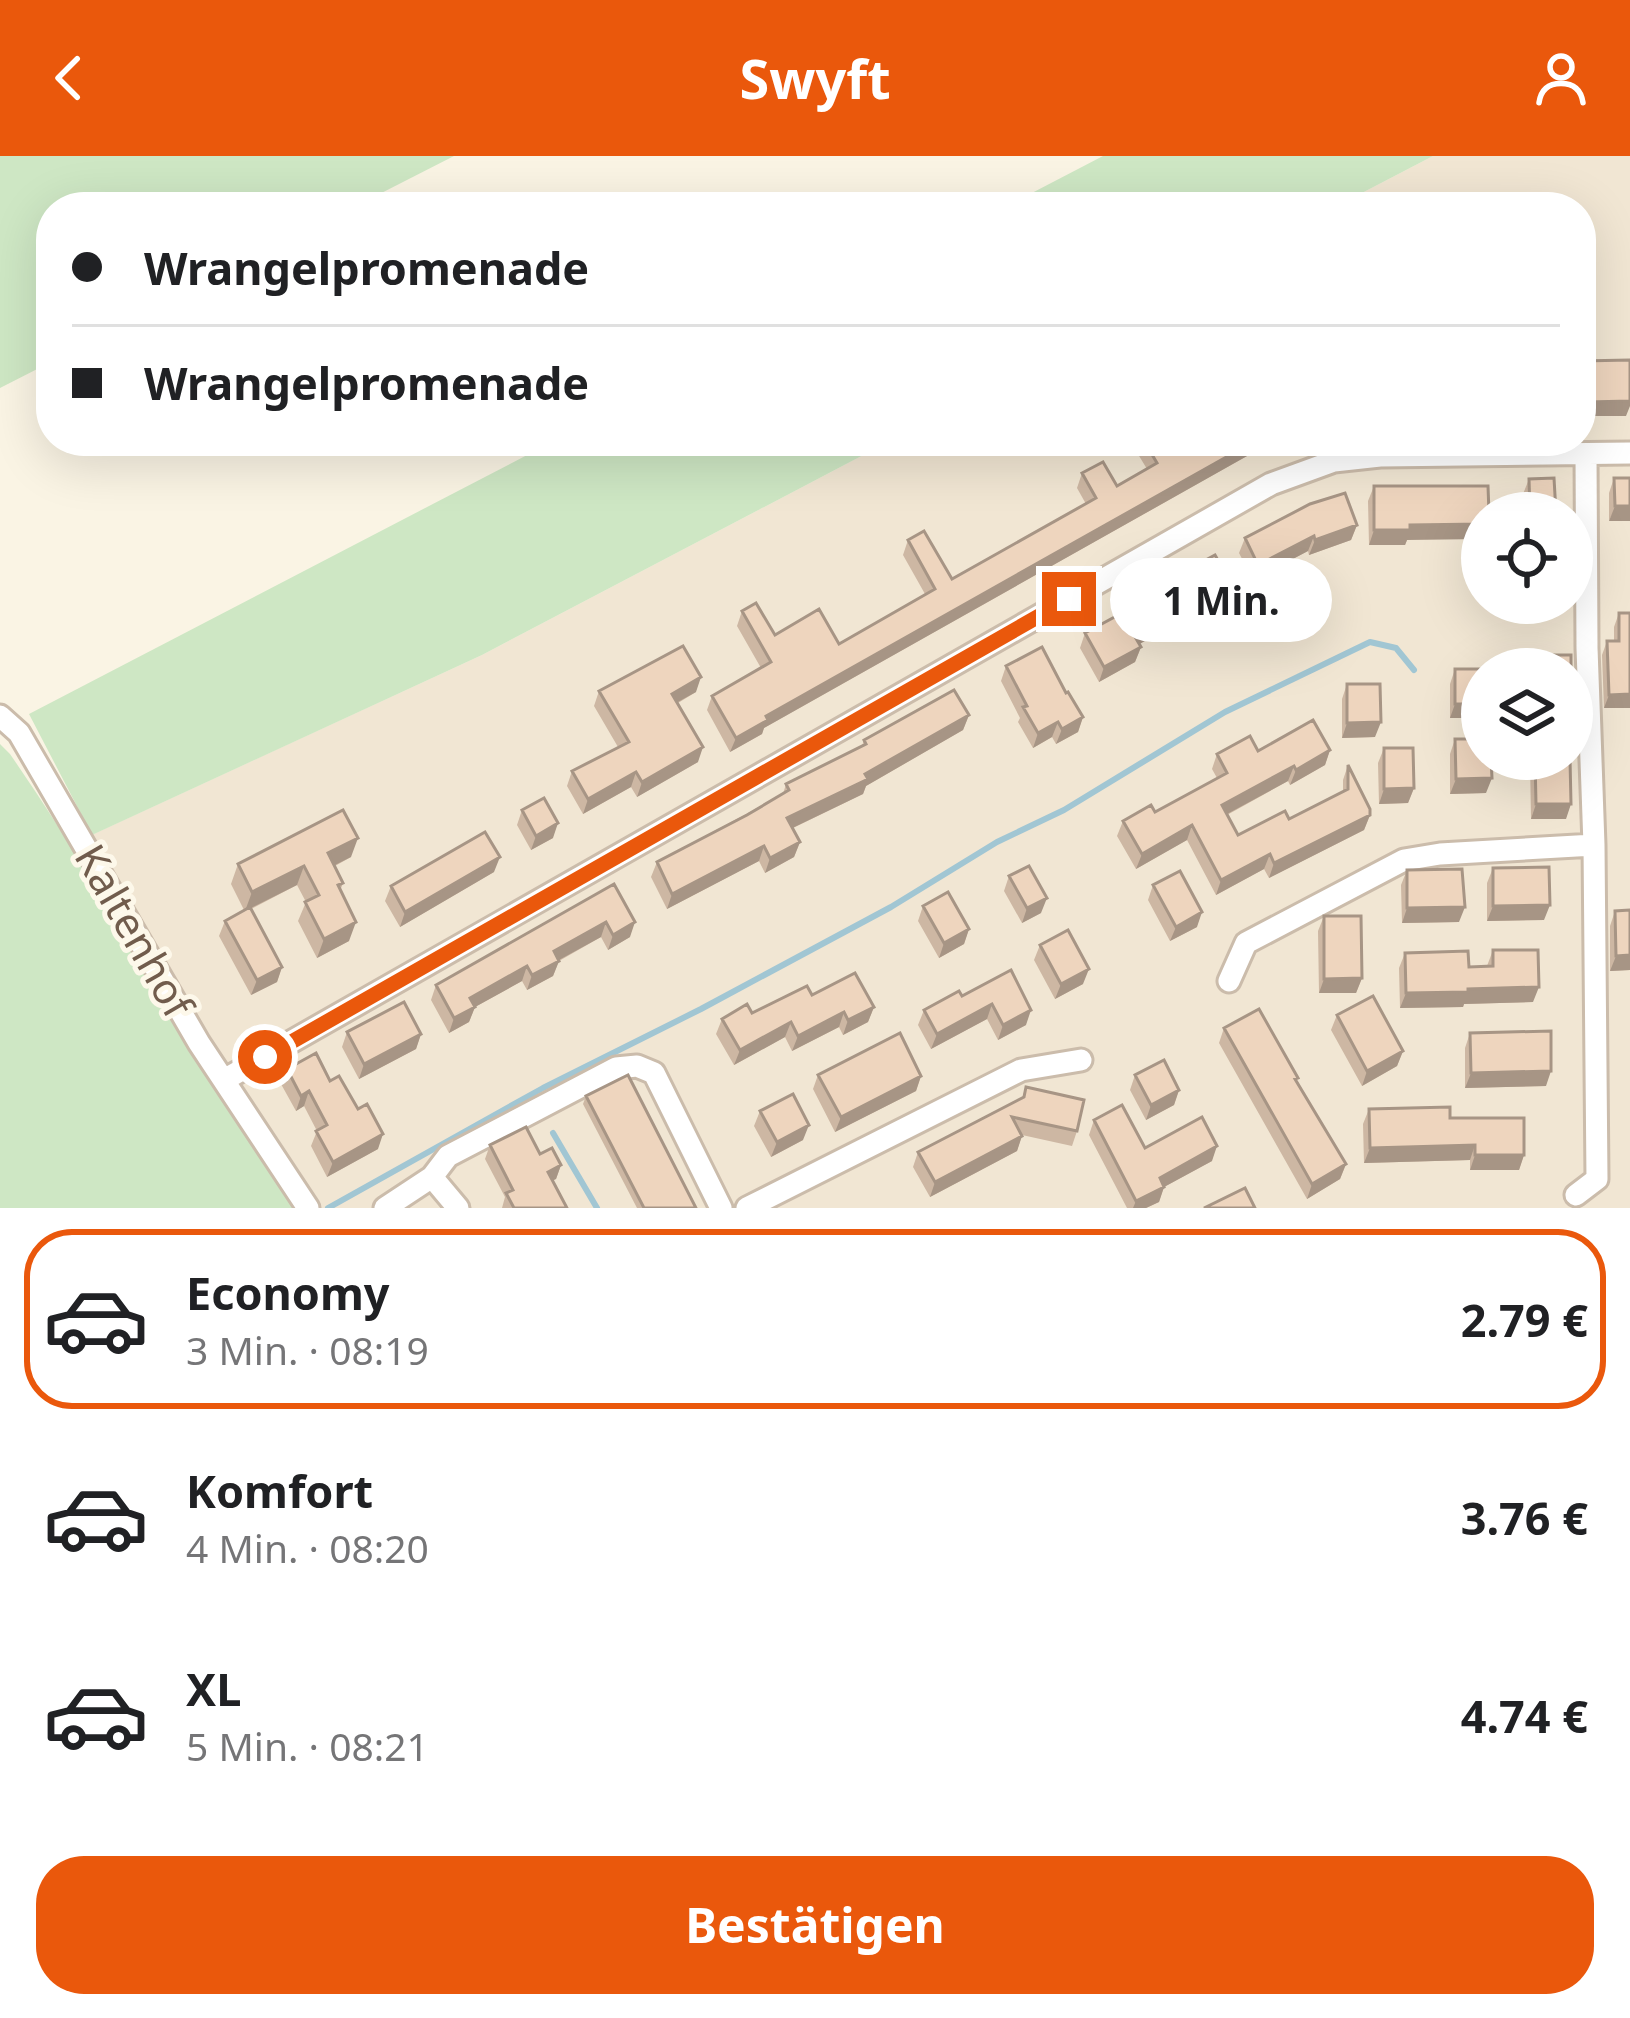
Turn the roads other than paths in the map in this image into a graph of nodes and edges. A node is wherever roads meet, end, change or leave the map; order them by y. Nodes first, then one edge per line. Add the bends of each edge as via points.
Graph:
1 (1630, 453) edge
2 (1596, 454) edge
3 (1449, 456) edge
4 (1586, 456) edge
5 (0, 716) edge
6 (1594, 845) junction
7 (1228, 981) dead end
8 (1081, 1060) dead end
9 (224, 1080) junction
10 (432, 1177) junction
11 (1576, 1195) dead end
12 (308, 1208) edge
13 (385, 1208) edge
14 (458, 1208) edge
15 (721, 1208) edge
16 (747, 1208) edge

1 - 2 street
3 - 9 street via 1334,461 1270,484
4 - 6 street
5 - 9 street, Kaltenhof via 19,733
6 - 7 street via 1404,860 1246,943
6 - 11 street via 1597,1179
8 - 16 street via 1021,1070
9 - 12 street, Kaltenhof
10 - 13 street
10 - 14 street
10 - 15 street via 448,1156 616,1068 638,1066 654,1073

